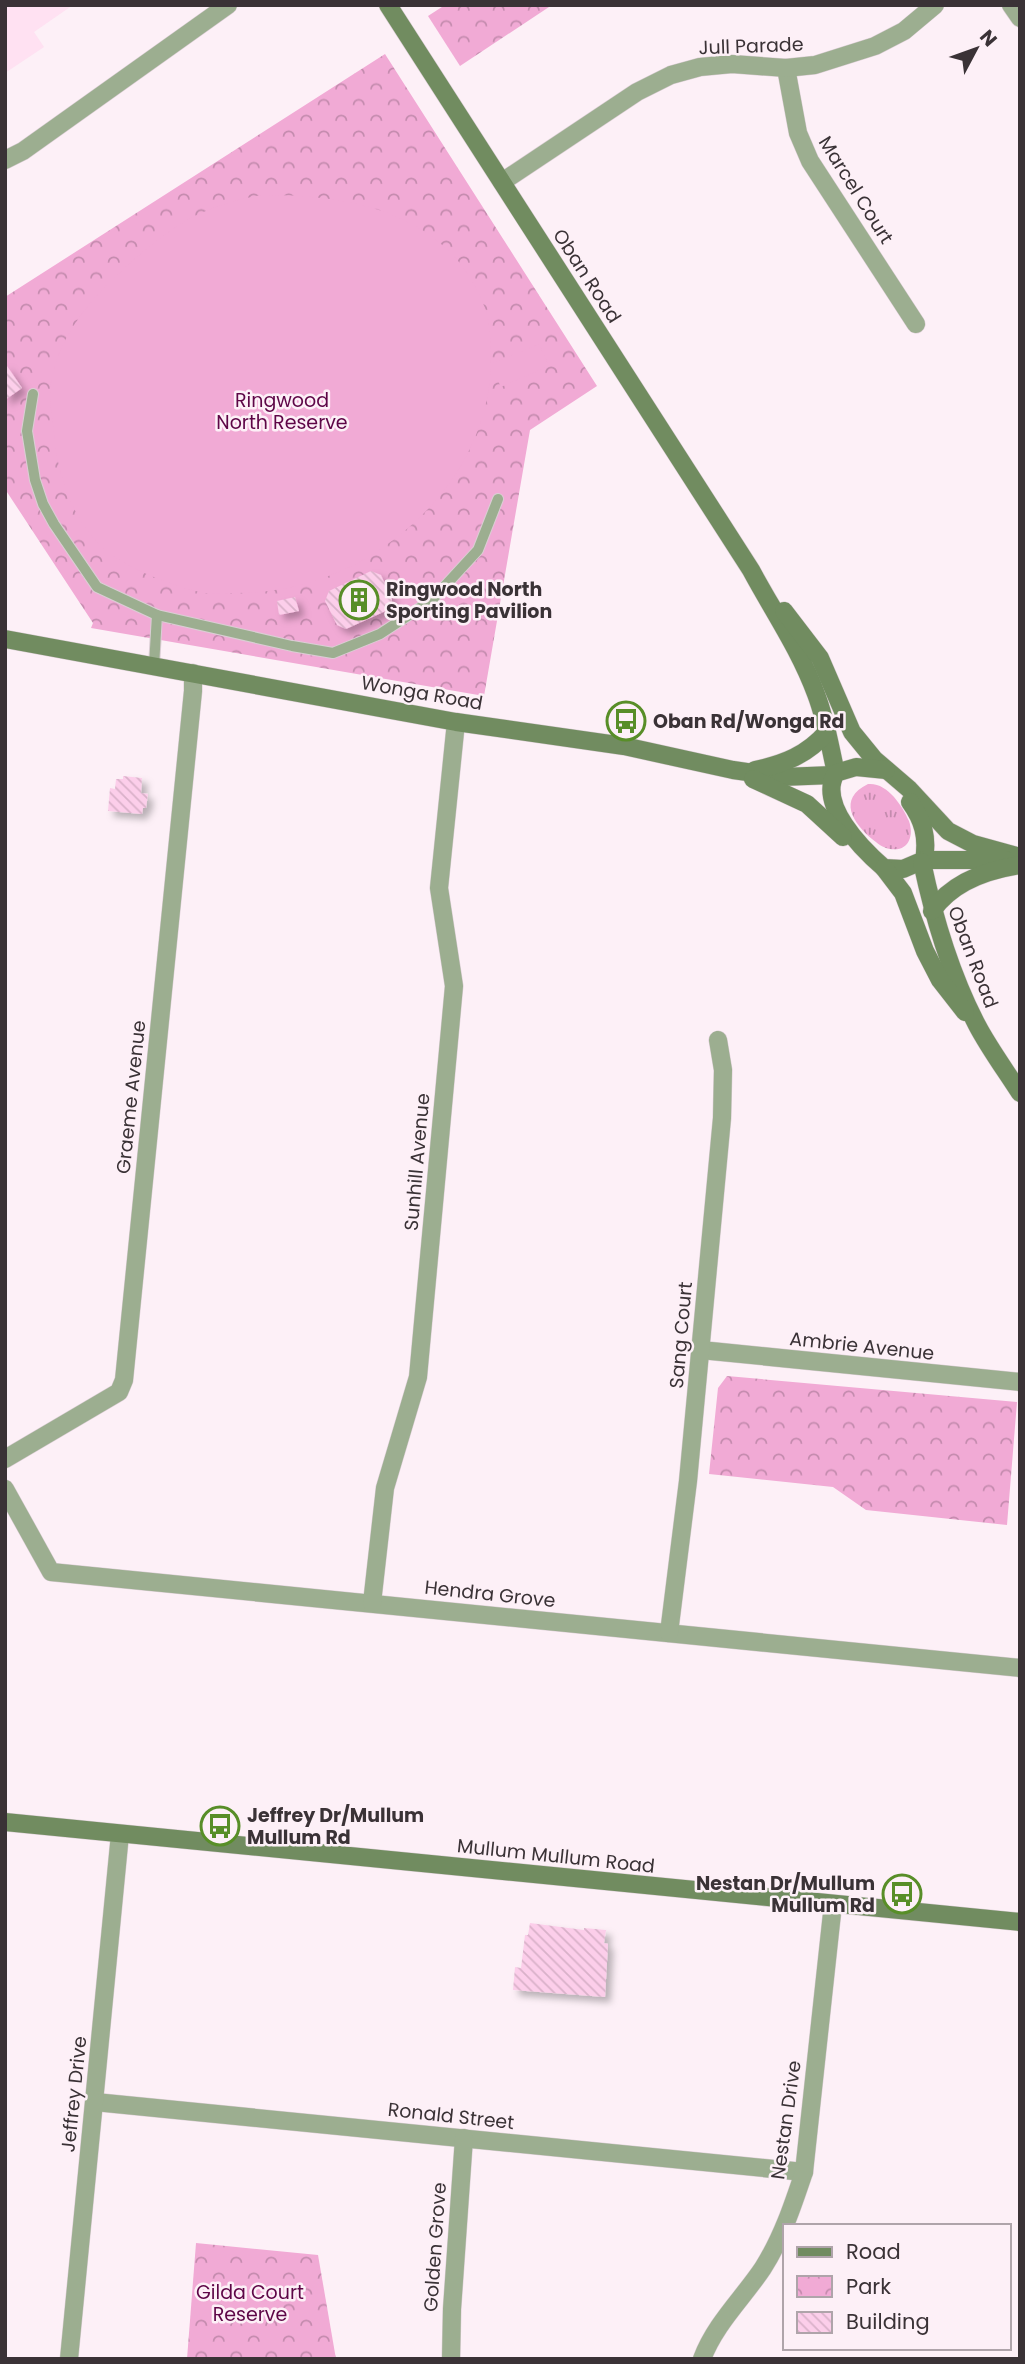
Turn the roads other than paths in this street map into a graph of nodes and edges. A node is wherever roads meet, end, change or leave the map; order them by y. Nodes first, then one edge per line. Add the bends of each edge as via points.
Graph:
1 (228, 5) edge
2 (388, 5) edge
3 (935, 5) edge
4 (1011, 5) edge
5 (1020, 18) edge
6 (786, 68) junction
7 (5, 160) edge
8 (502, 182) junction
9 (916, 324) dead end
10 (33, 394) dead end
11 (498, 499) dead end
12 (751, 570) junction
13 (157, 615) junction
14 (5, 639) edge
15 (154, 666) junction
16 (193, 673) junction
17 (456, 722) junction
18 (827, 732) junction
19 (738, 771) junction
20 (887, 771) junction
21 (835, 774) junction
22 (1020, 858) edge
23 (923, 861) junction
24 (1020, 865) edge
25 (883, 867) junction
26 (932, 911) junction
27 (977, 1025) junction
28 (718, 1040) dead end
29 (1020, 1093) edge
30 (701, 1350) junction
31 (1020, 1382) edge
32 (5, 1459) edge
33 (5, 1489) edge
34 (372, 1603) junction
35 (669, 1633) junction
36 (1020, 1668) edge
37 (5, 1822) edge
38 (120, 1834) junction
39 (833, 1904) junction
40 (1020, 1922) edge
41 (95, 2102) junction
42 (464, 2138) junction
43 (804, 2172) junction
44 (785, 2224) edge
45 (783, 2228) edge
46 (69, 2359) edge
47 (451, 2359) edge
48 (702, 2359) edge

1 - 7 street via 23,152
2 - 8 main road, Oban Road
3 - 6 street, Jull Parade via 904,32 875,46 815,65
4 - 5 street
6 - 8 street, Jull Parade via 733,64 671,75 637,92
6 - 9 street, Marcel Court via 798,133 810,161
8 - 12 main road, Oban Road
10 - 13 lane via 29,453 43,504 54,524 97,587
11 - 13 lane via 478,550 432,600 380,634 332,653
12 - 18 main road, Oban Road via 804,664
12 - 20 main road, Oban Road via 814,648 855,737
13 - 15 lane
14 - 15 main road, Wonga Road
15 - 16 main road, Wonga Road
16 - 17 main road, Wonga Road
16 - 32 street, Graeme Avenue via 124,1380 120,1392
17 - 19 main road, Wonga Road via 624,746
17 - 34 street, Sunhill Avenue via 439,888 454,986 422,1337 418,1377 385,1488
18 - 19 main road via 798,757
18 - 21 main road, Oban Road
19 - 21 main road, Wonga Road via 782,777
19 - 25 main road via 807,804 860,853
20 - 21 main road, Wonga Road via 856,767
20 - 22 main road via 953,834
20 - 23 main road, Oban Road via 921,820
21 - 25 main road, Oban Road via 833,797 840,818
22 - 23 main road
23 - 25 main road via 903,869
23 - 26 main road, Oban Road
24 - 26 main road via 970,880 946,895
25 - 27 main road, Oban Road via 903,893 940,980
26 - 27 main road, Oban Road
27 - 29 main road, Oban Road
28 - 30 street, Sang Court via 722,1118
30 - 31 street, Ambrie Avenue
30 - 35 street, Sang Court
33 - 34 street, Hendra Grove via 51,1572
34 - 35 street, Hendra Grove
35 - 36 street, Hendra Grove
37 - 38 main road, Mullum Mullum Road
38 - 39 main road, Mullum Mullum Road
38 - 41 street, Jeffrey Drive
39 - 40 main road, Mullum Mullum Road
39 - 43 street, Nestan Drive
41 - 42 street, Ronald Street
41 - 46 street, Jeffrey Drive
42 - 43 street, Ronald Street
42 - 47 street, Golden Grove
43 - 44 street, Nestan Drive
45 - 48 street, Nestan Drive

